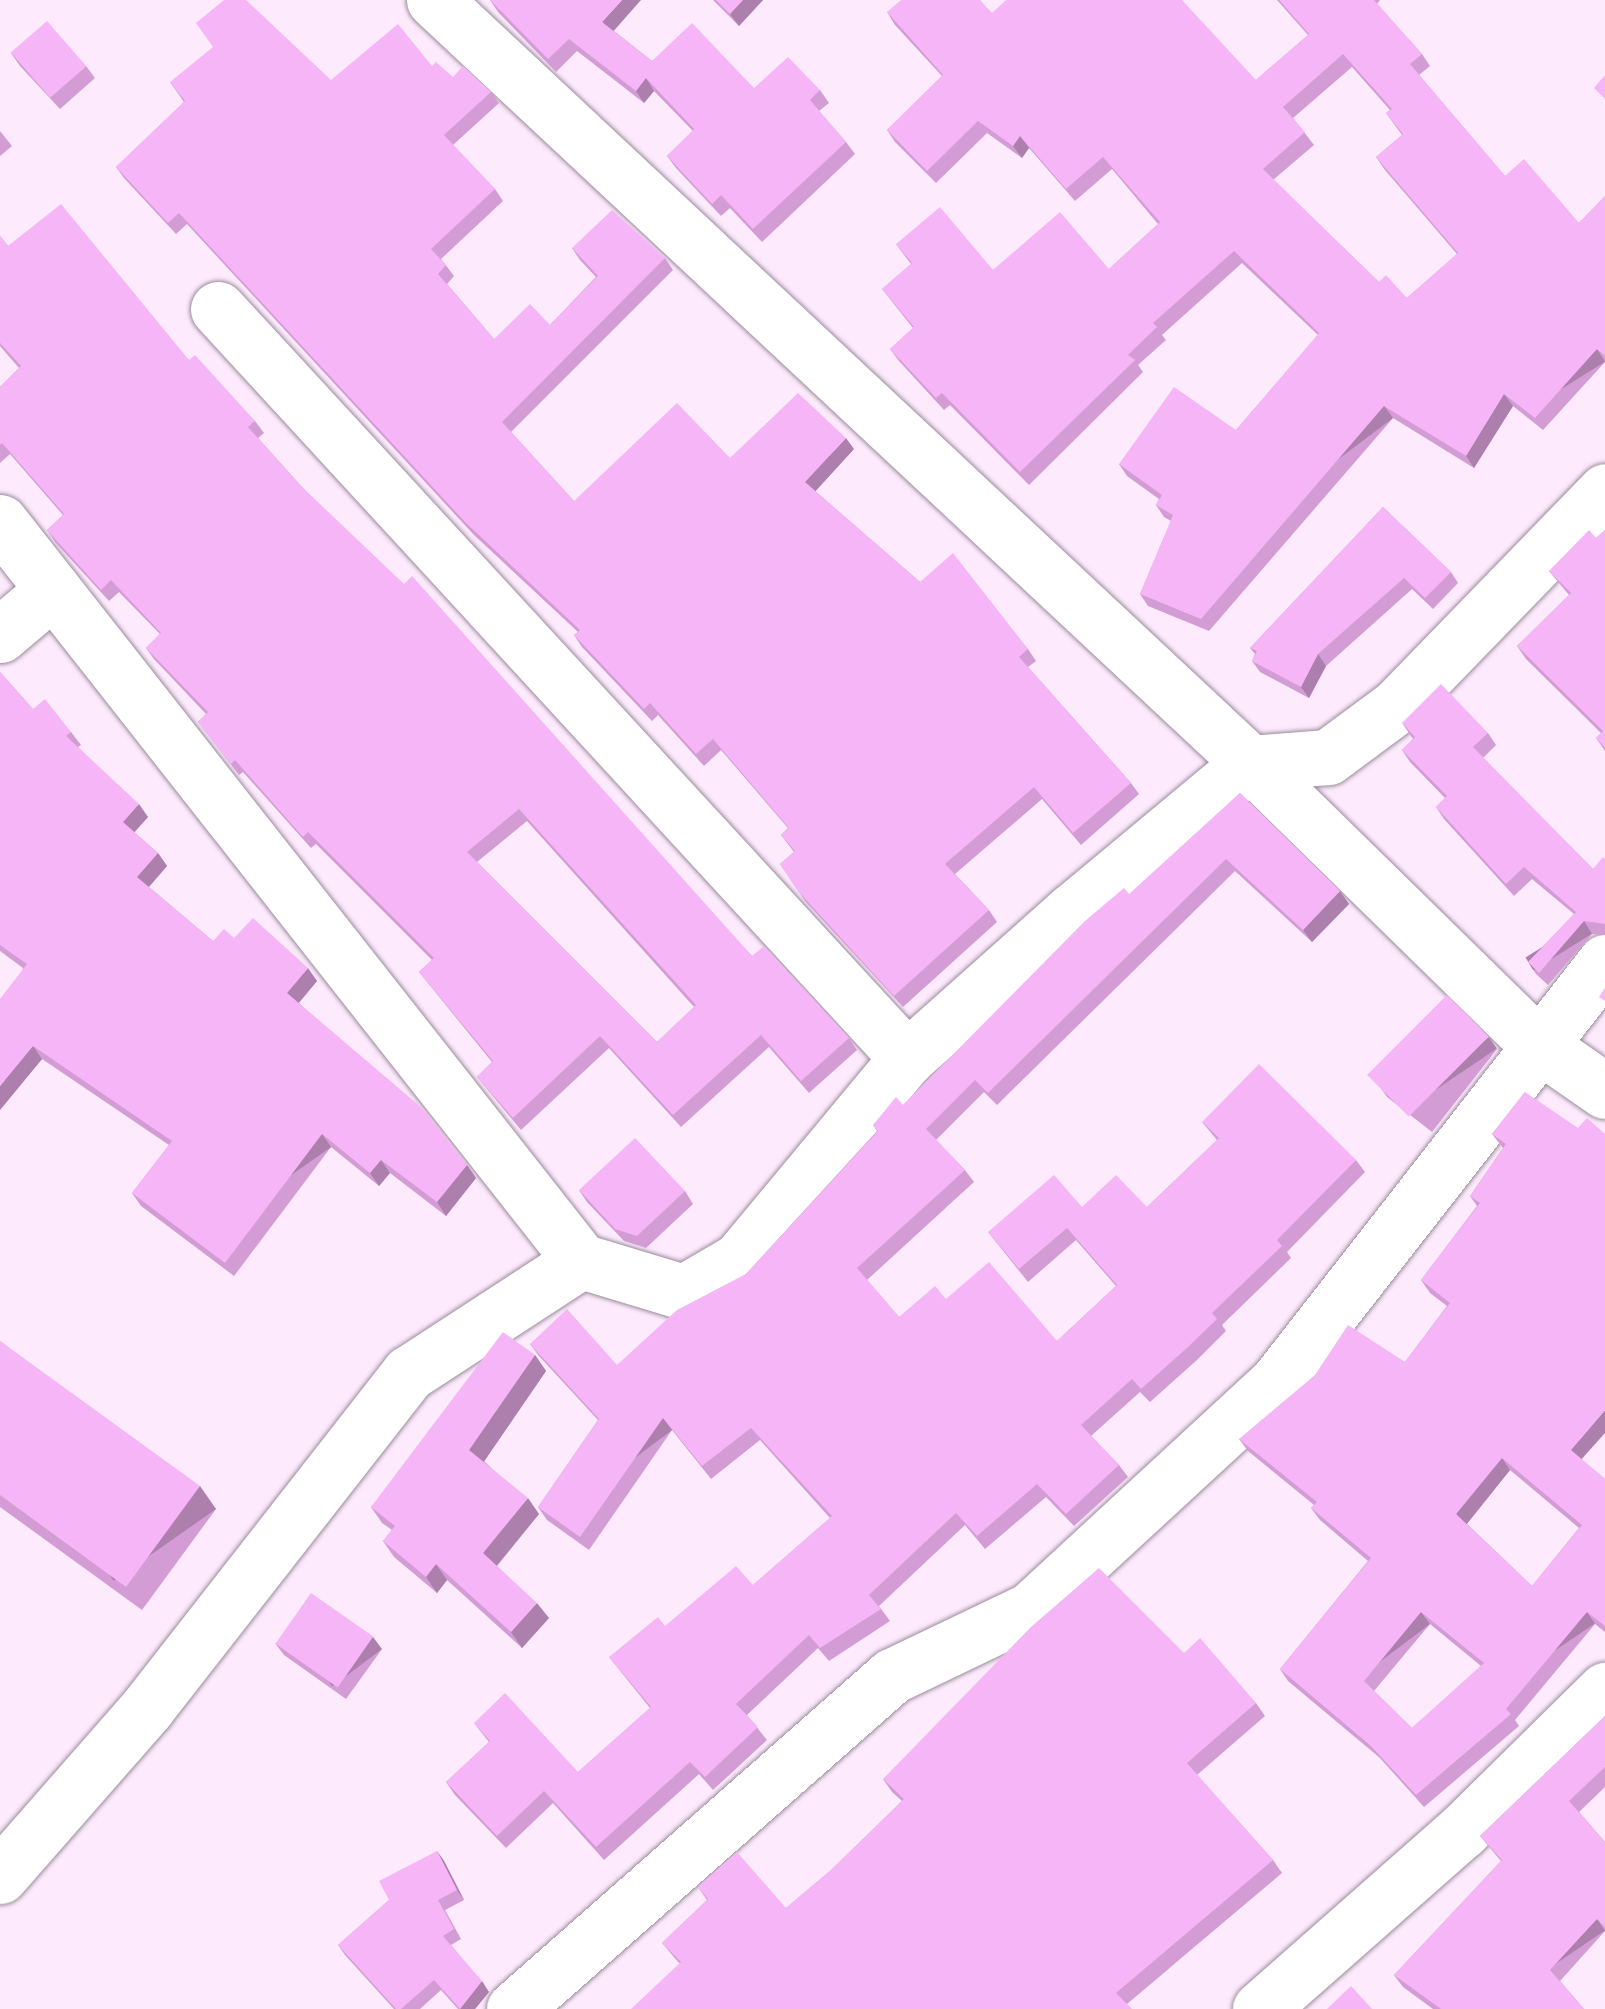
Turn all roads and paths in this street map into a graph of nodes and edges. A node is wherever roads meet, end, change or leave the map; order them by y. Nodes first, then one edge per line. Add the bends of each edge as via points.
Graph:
1 (434, 0) edge
2 (218, 309) dead end
3 (1605, 491) edge
4 (0, 522) edge
5 (53, 590) junction
6 (0, 634) edge
7 (1250, 763) junction
8 (1605, 962) edge
9 (1536, 1042) junction
10 (907, 1058) junction
11 (1605, 1091) edge
12 (581, 1262) junction
13 (1605, 1690) edge
14 (0, 1876) edge
15 (514, 2009) edge
16 (1260, 2009) edge

1 - 7 street
2 - 10 street
3 - 7 street via 1383,716 1328,758
4 - 5 street
5 - 6 street
5 - 12 street
7 - 9 street
7 - 10 street
8 - 9 street
9 - 11 street
9 - 15 street via 1277,1382 1030,1610 892,1676
10 - 12 street via 739,1260 684,1292
12 - 14 street via 409,1373 146,1708
13 - 16 street via 1462,1830

